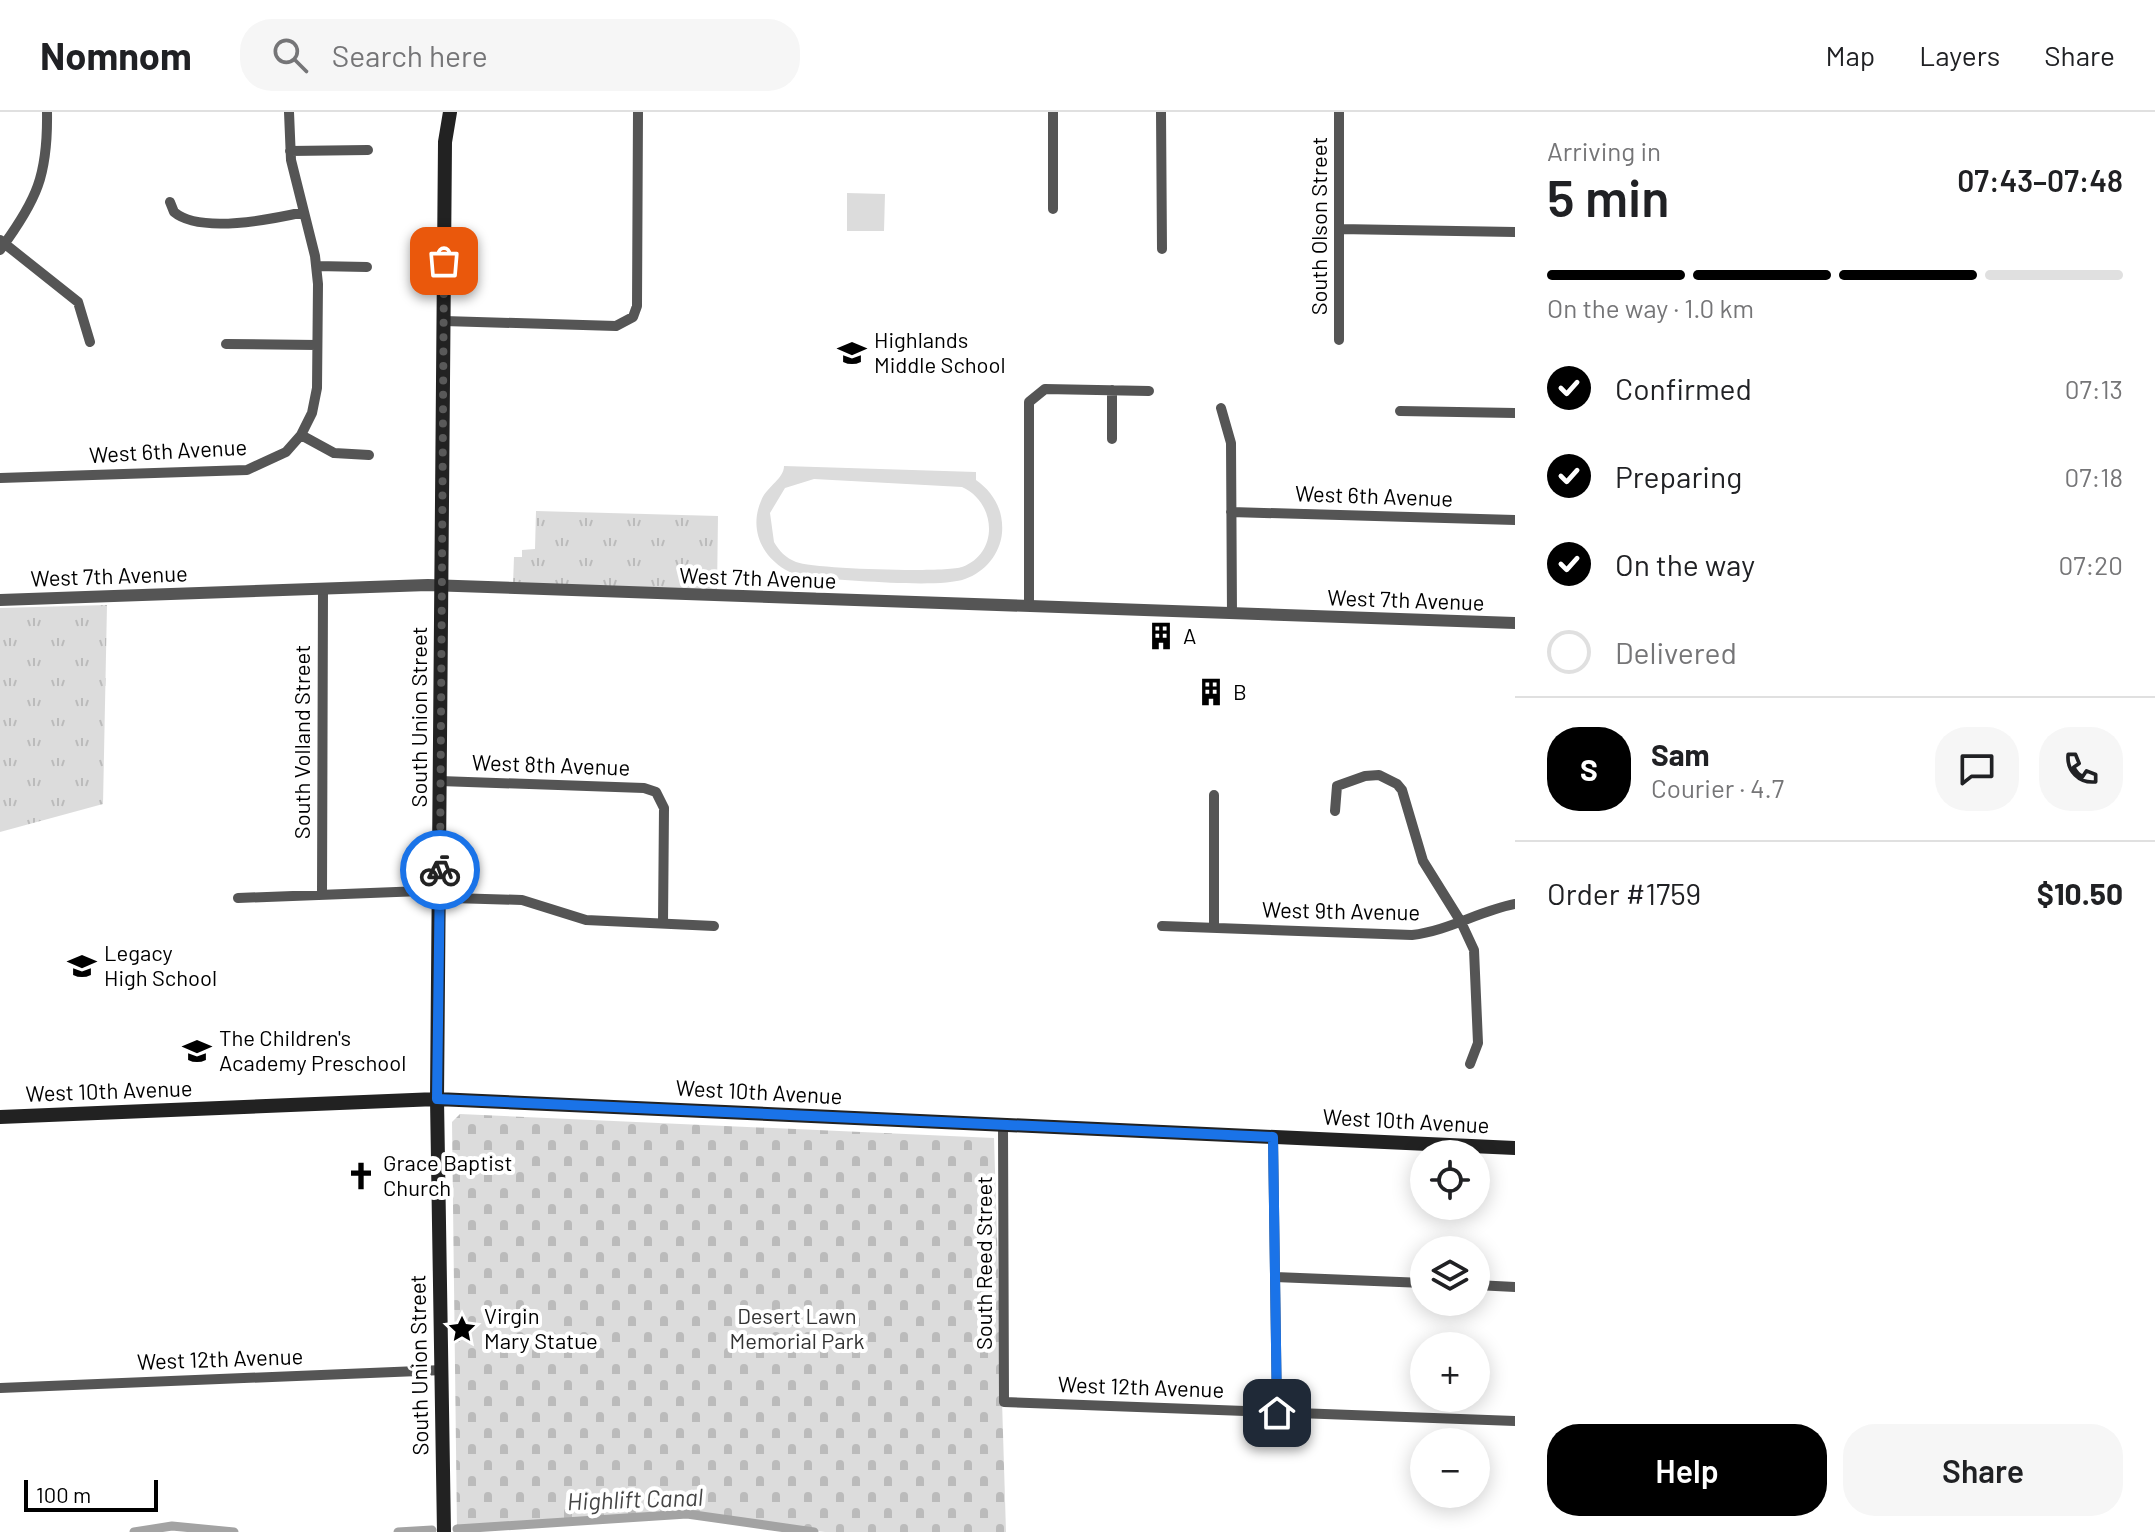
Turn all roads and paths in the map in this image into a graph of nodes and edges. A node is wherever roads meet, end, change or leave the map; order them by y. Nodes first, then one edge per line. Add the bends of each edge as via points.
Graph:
1 (47, 112) edge
2 (289, 112) edge
3 (440, 112) edge
4 (450, 112) edge
5 (638, 112) edge
6 (1053, 112) edge
7 (1161, 112) edge
8 (1339, 112) edge
9 (445, 142) junction
10 (368, 150) dead end
11 (290, 151) junction
12 (170, 202) dead end
13 (1053, 209) dead end
14 (304, 212) junction
15 (1339, 229) junction
16 (1515, 232) edge
17 (2, 245) edge
18 (1162, 249) dead end
19 (316, 266) junction
20 (367, 267) dead end
21 (444, 321) junction
22 (1339, 340) dead end
23 (90, 342) dead end
24 (226, 344) dead end
25 (317, 345) junction
26 (1112, 390) junction
27 (1149, 391) dead end
28 (1221, 408) dead end
29 (1400, 411) dead end
30 (1515, 413) edge
31 (301, 435) junction
32 (1112, 439) dead end
33 (369, 455) dead end
34 (0, 478) edge
35 (1231, 512) junction
36 (1515, 520) edge
37 (442, 586) junction
38 (323, 590) junction
39 (0, 600) edge
40 (1029, 606) junction
41 (1232, 614) junction
42 (1515, 623) edge
43 (440, 781) junction
44 (1214, 795) dead end
45 (1335, 811) dead end
46 (322, 895) junction
47 (440, 895) junction
48 (238, 898) dead end
49 (1515, 904) edge
50 (1461, 922) junction
51 (663, 923) junction
52 (714, 926) dead end
53 (1162, 926) dead end
54 (1214, 928) junction
55 (1470, 1064) dead end
56 (437, 1099) junction
57 (0, 1117) edge
58 (1003, 1125) junction
59 (1273, 1137) junction
60 (1515, 1148) edge
61 (1275, 1277) junction
62 (1410, 1282) edge
63 (1490, 1286) edge
64 (1515, 1287) edge
65 (443, 1370) junction
66 (0, 1388) edge
67 (1004, 1402) joint
68 (1277, 1413) junction
69 (1515, 1421) edge
70 (444, 1532) edge

1 - 17 street via 42,181
2 - 11 street
3 - 9 main road, South Union Street
4 - 9 main road, South Union Street
5 - 21 street via 637,306 630,320 616,326
6 - 13 street
7 - 18 street
8 - 15 street, South Olson Street
9 - 21 main road, South Union Street
10 - 11 street
11 - 14 street
12 - 14 street via 174,212 192,221 251,222
14 - 19 street
15 - 16 street
15 - 22 street, South Olson Street
17 - 23 street via 78,302
19 - 20 street
19 - 25 street
21 - 37 main road, South Union Street
24 - 25 street
25 - 31 street via 316,402
26 - 27 street
26 - 32 street
26 - 40 street via 1045,389 1032,397 1027,409
28 - 35 street via 1231,443
29 - 30 street
31 - 33 street via 334,453
31 - 34 street, West 6th Avenue via 286,452 247,470
35 - 36 street, West 6th Avenue
35 - 41 street
37 - 38 street, West 7th Avenue
37 - 40 street, West 7th Avenue
37 - 43 main road, South Union Street
38 - 39 street, West 7th Avenue
38 - 46 street, South Volland Street
40 - 41 street, West 7th Avenue
41 - 42 street, West 7th Avenue
43 - 47 main road, South Union Street
43 - 51 street, West 8th Avenue via 644,788 659,795 664,808
44 - 54 street
45 - 50 street via 1334,791 1342,784 1373,775 1397,784 1427,872
46 - 47 street
46 - 48 street
47 - 51 street via 522,900 586,920
47 - 56 main road, South Union Street
49 - 50 street, West 9th Avenue
50 - 54 street, West 9th Avenue via 1412,935
50 - 55 street via 1477,970 1478,1043
51 - 52 street
53 - 54 street, West 9th Avenue
56 - 57 main road, West 10th Avenue
56 - 58 main road, West 10th Avenue
56 - 65 main road, South Union Street
58 - 59 main road, West 10th Avenue
58 - 67 street, South Reed Street
59 - 60 main road, West 10th Avenue
59 - 61 street
61 - 62 street
61 - 68 street
63 - 64 street
65 - 66 street, West 12th Avenue
65 - 70 main road, South Union Street
67 - 68 street, West 12th Avenue
68 - 69 street, West 12th Avenue

